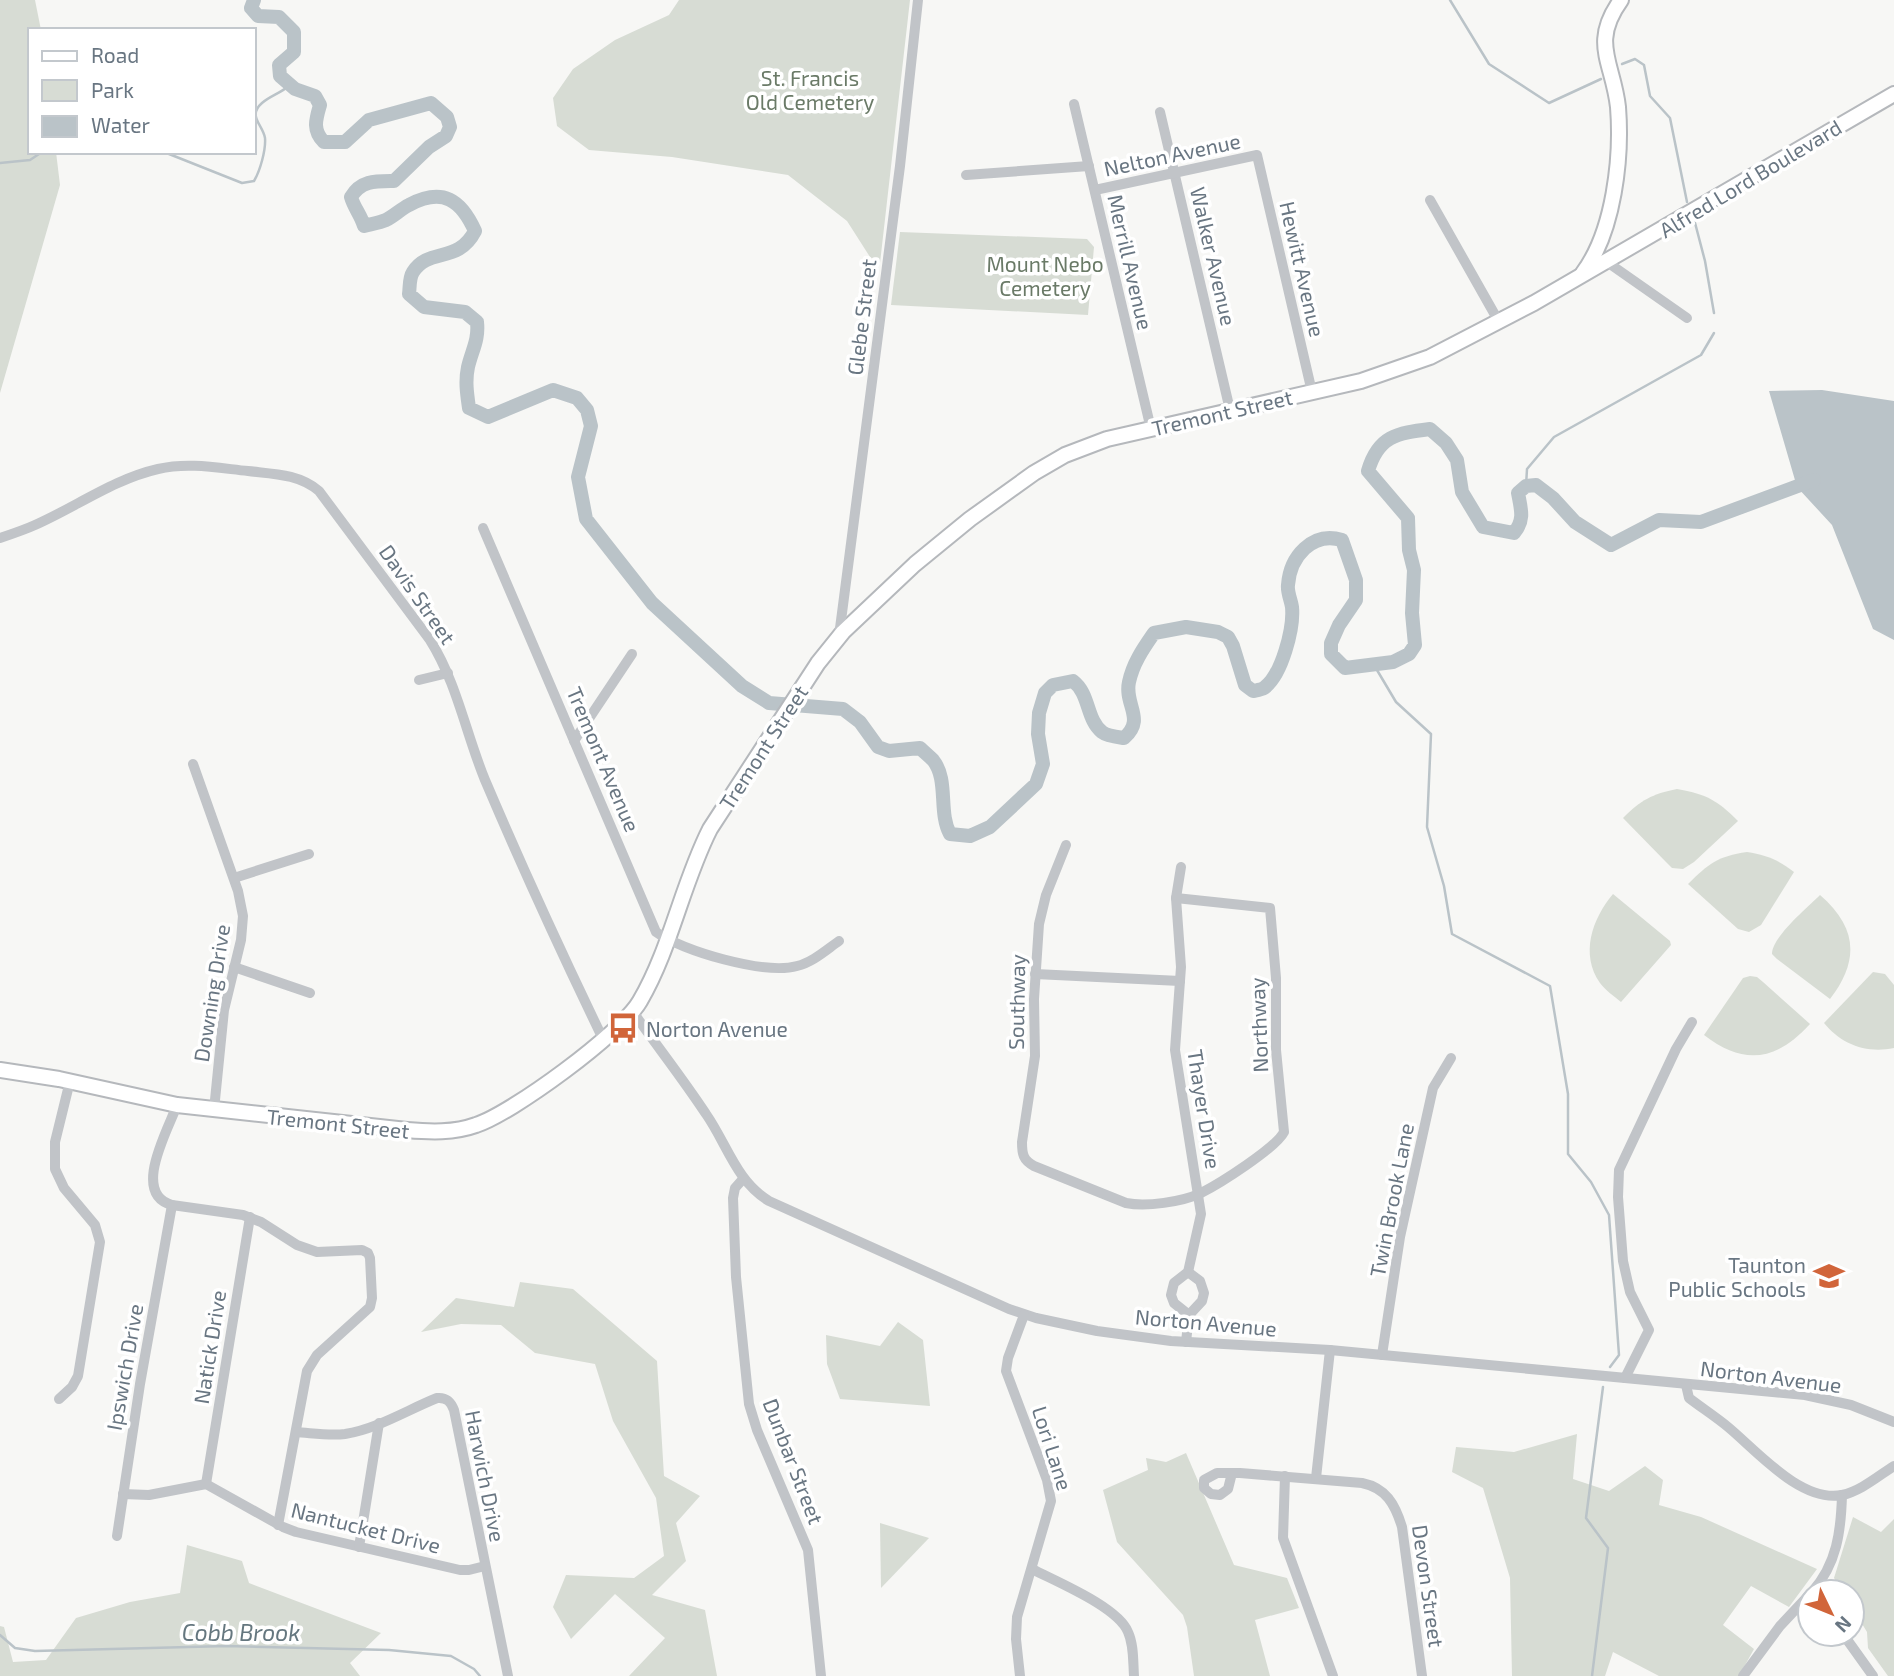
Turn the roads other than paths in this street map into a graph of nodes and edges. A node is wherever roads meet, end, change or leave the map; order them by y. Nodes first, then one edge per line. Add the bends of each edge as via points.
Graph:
1 (918, 0) edge
2 (1622, 0) edge
3 (1894, 94) edge
4 (1074, 104) dead end
5 (1160, 111) dead end
6 (1257, 155) joint
7 (1089, 166) junction
8 (1175, 173) junction
9 (966, 175) dead end
10 (1095, 190) junction
11 (1430, 200) dead end
12 (1607, 262) junction
13 (1580, 278) junction
14 (1687, 318) dead end
15 (1499, 321) junction
16 (1312, 392) junction
17 (1230, 410) junction
18 (1151, 429) junction
19 (483, 527) dead end
20 (0, 538) edge
21 (838, 638) junction
22 (632, 654) dead end
23 (448, 673) junction
24 (419, 680) dead end
25 (574, 741) junction
26 (193, 764) dead end
27 (1066, 845) dead end
28 (309, 854) dead end
29 (1181, 867) dead end
30 (233, 877) junction
31 (1176, 898) junction
32 (667, 938) junction
33 (839, 941) dead end
34 (234, 967) junction
35 (1035, 974) junction
36 (1180, 981) junction
37 (310, 993) dead end
38 (633, 1012) junction
39 (1692, 1021) dead end
40 (603, 1039) junction
41 (1451, 1058) dead end
42 (0, 1070) edge
43 (70, 1081) junction
44 (177, 1105) junction
45 (214, 1110) junction
46 (743, 1179) junction
47 (1200, 1194) junction
48 (172, 1205) junction
49 (250, 1217) junction
50 (1188, 1272) junction
51 (1024, 1315) junction
52 (1189, 1315) junction
53 (1186, 1342) junction
54 (1330, 1350) junction
55 (1382, 1356) junction
56 (1625, 1378) junction
57 (1686, 1385) junction
58 (60, 1399) dead end
59 (1894, 1422) edge
60 (379, 1423) junction
61 (296, 1432) junction
62 (1894, 1466) edge
63 (1232, 1473) dead end
64 (1285, 1476) junction
65 (1316, 1478) junction
66 (206, 1483) junction
67 (123, 1494) junction
68 (1842, 1495) junction
69 (278, 1525) junction
70 (117, 1536) dead end
71 (359, 1547) junction
72 (485, 1566) junction
73 (1032, 1569) junction
74 (1822, 1578) edge
75 (1796, 1609) edge
76 (1853, 1648) edge
77 (508, 1676) edge
78 (821, 1676) edge
79 (1020, 1676) edge
80 (1134, 1676) edge
81 (1333, 1676) edge
82 (1422, 1676) edge
83 (1743, 1676) edge
84 (1873, 1676) edge

1 - 21 street, Glebe Street
2 - 13 main road via 1608,21 1605,37 1618,107 1618,160 1604,236
3 - 12 main road, Alfred Lord Boulevard
4 - 7 street, Merrill Avenue
5 - 8 street, Walker Avenue
6 - 8 street, Nelton Avenue
6 - 16 street, Hewitt Avenue
7 - 9 street
7 - 10 street, Merrill Avenue
8 - 10 street, Nelton Avenue
8 - 17 street, Walker Avenue
10 - 18 street, Merrill Avenue
11 - 15 street
12 - 13 main road, Tremont Street
12 - 14 street
13 - 15 main road, Tremont Street
15 - 16 main road, Tremont Street via 1404,368
16 - 17 main road, Tremont Street
17 - 18 main road, Tremont Street
18 - 21 main road, Tremont Street via 1083,448 1027,477 915,564
19 - 25 street, Tremont Avenue
20 - 23 street, Davis Street via 158,469 196,465 288,475 311,485 332,506 430,640
21 - 32 main road, Tremont Street via 802,686 707,836
22 - 25 street
23 - 24 street
23 - 40 street, Davis Street via 484,778
25 - 32 street, Tremont Avenue via 654,928
26 - 30 street, Downing Drive
27 - 35 street, Southway via 1041,915
28 - 30 street
29 - 31 street, Thayer Drive
30 - 34 street, Downing Drive via 243,916
31 - 36 street, Thayer Drive
31 - 47 street, Northway via 1270,908 1276,978 1276,1050 1284,1125 1280,1140
32 - 33 street via 729,961 789,967 809,961
32 - 38 main road, Tremont Street
34 - 37 street
34 - 45 street, Downing Drive via 224,1010
35 - 36 street
35 - 47 street, Southway via 1035,1056 1022,1142 1027,1162 1135,1205
36 - 47 street, Thayer Drive via 1175,1057
38 - 40 main road, Tremont Street
38 - 46 street, Norton Avenue via 709,1117
39 - 56 street via 1619,1170 1623,1261 1635,1307 1649,1330
40 - 45 main road, Tremont Street via 523,1100 462,1129 407,1130
41 - 55 street, Twin Brook Lane via 1433,1088 1400,1237
42 - 43 main road, Tremont Street
43 - 44 main road, Tremont Street
43 - 58 street via 54,1163 64,1188 95,1225 100,1248 78,1376
44 - 45 main road, Tremont Street
44 - 48 street via 152,1178 157,1196
46 - 51 street, Norton Avenue via 769,1201
46 - 78 street, Dunbar Street via 733,1198 746,1387 757,1430 808,1550
47 - 50 street, Thayer Drive via 1200,1223
48 - 49 street
48 - 67 street, Ipswich Drive
49 - 61 street via 310,1250 364,1251 370,1258 371,1305 311,1363
49 - 66 street, Natick Drive
50 - 52 street via 1200,1281 1204,1293
50 - 52 street, Thayer Drive via 1174,1283 1171,1295
51 - 53 street, Norton Avenue via 1097,1331
51 - 73 street, Lori Lane via 1006,1371 1052,1501
52 - 53 street
53 - 54 street, Norton Avenue
54 - 55 street, Norton Avenue
54 - 65 street
55 - 56 street, Norton Avenue
56 - 57 street, Norton Avenue
57 - 59 street, Norton Avenue via 1817,1397
57 - 68 street via 1689,1398 1796,1484 1819,1494
60 - 61 street, Harwich Drive via 339,1434
60 - 71 street
60 - 72 street, Harwich Drive via 438,1398 451,1403
61 - 69 street
62 - 68 street
63 - 64 street, Devon Street
64 - 65 street, Devon Street
64 - 81 street via 1283,1538
65 - 82 street, Devon Street via 1373,1486 1395,1507 1402,1527
66 - 67 street via 149,1495
66 - 69 street, Nantucket Drive
67 - 70 street, Ipswich Drive
68 - 74 street via 1841,1530
69 - 71 street, Nantucket Drive
71 - 72 street, Nantucket Drive via 460,1570
72 - 77 street, Harwich Drive
73 - 79 street, Lori Lane via 1016,1623
73 - 80 street via 1122,1620 1131,1642
75 - 83 street
76 - 84 street

